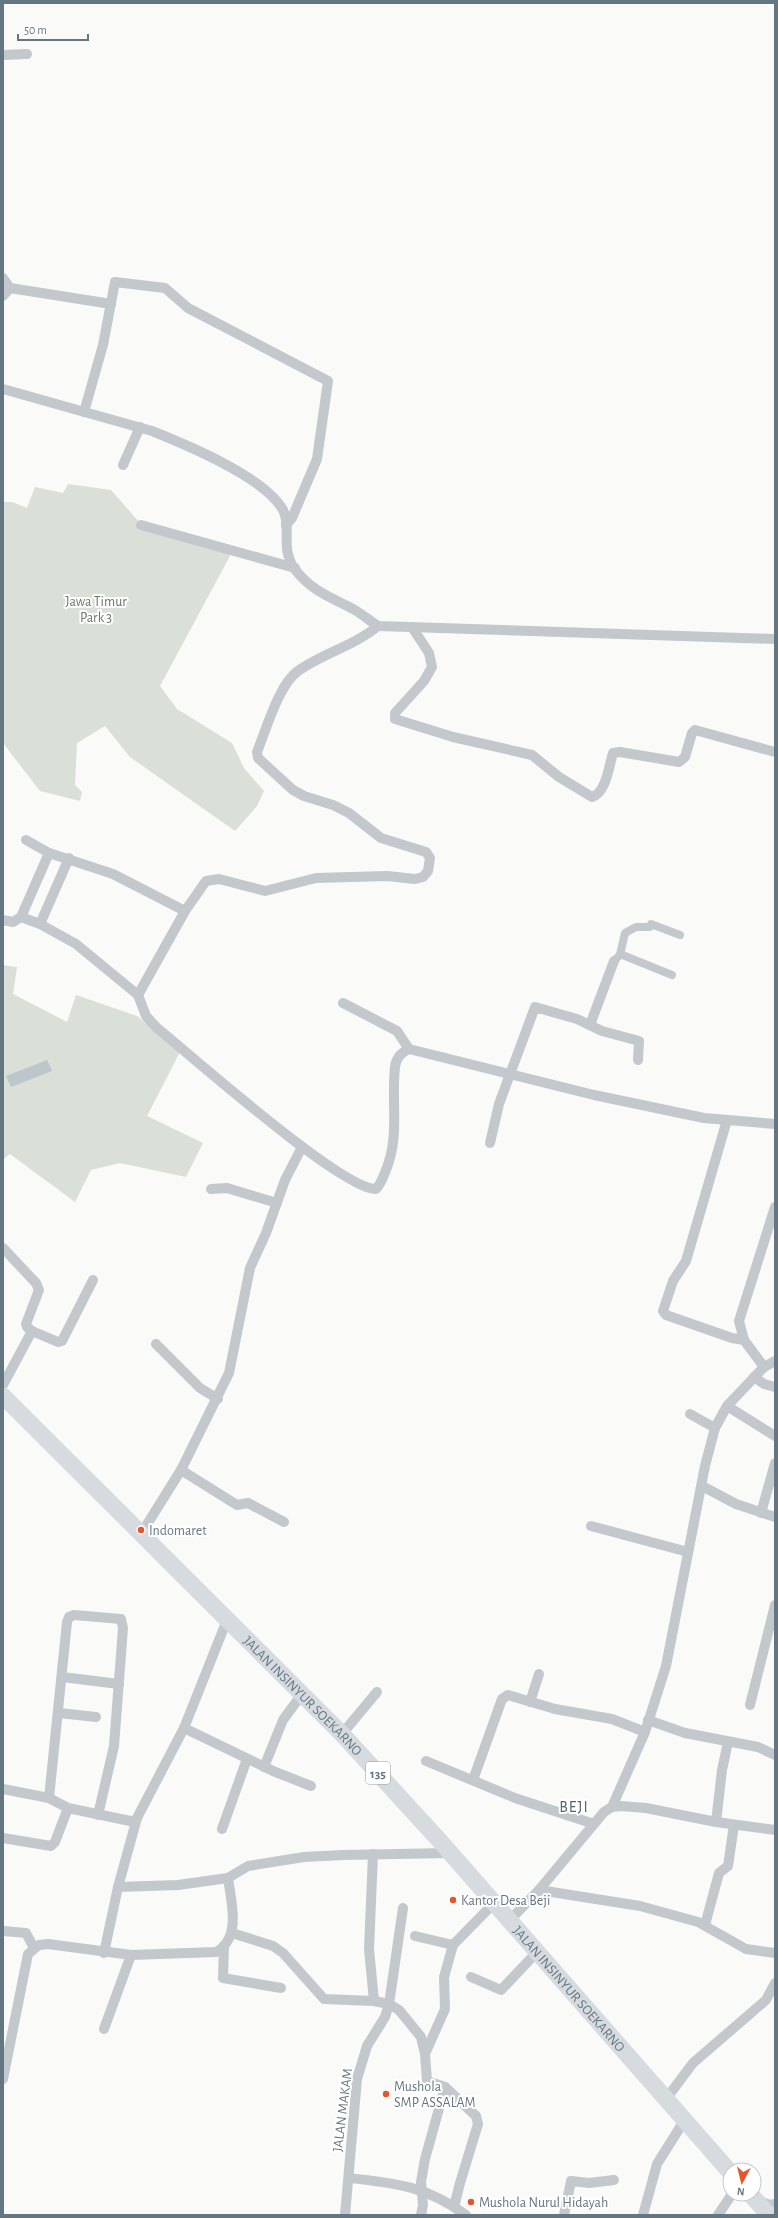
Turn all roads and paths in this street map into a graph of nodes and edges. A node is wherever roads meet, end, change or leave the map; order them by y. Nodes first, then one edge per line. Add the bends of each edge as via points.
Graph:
1 (27, 54) dead end
2 (3, 55) edge
3 (3, 278) edge
4 (10, 288) junction
5 (3, 296) edge
6 (111, 304) junction
7 (3, 389) edge
8 (84, 412) junction
9 (140, 427) junction
10 (123, 466) dead end
11 (286, 524) junction
12 (141, 525) dead end
13 (295, 568) junction
14 (378, 626) junction
15 (412, 627) junction
16 (775, 639) edge
17 (775, 752) edge
18 (26, 840) dead end
19 (48, 853) junction
20 (69, 858) junction
21 (185, 910) junction
22 (20, 917) junction
23 (3, 920) edge
24 (40, 924) junction
25 (680, 935) dead end
26 (617, 958) junction
27 (672, 975) dead end
28 (138, 994) junction
29 (343, 1003) dead end
30 (590, 1025) junction
31 (409, 1049) junction
32 (638, 1060) dead end
33 (509, 1074) junction
34 (727, 1120) junction
35 (775, 1124) edge
36 (490, 1143) dead end
37 (302, 1147) junction
38 (211, 1189) dead end
39 (277, 1202) junction
40 (775, 1207) edge
41 (3, 1248) edge
42 (93, 1280) dead end
43 (32, 1331) junction
44 (744, 1340) junction
45 (156, 1344) dead end
46 (775, 1361) edge
47 (764, 1367) junction
48 (754, 1377) junction
49 (3, 1385) edge
50 (775, 1387) edge
51 (3, 1396) edge
52 (218, 1399) junction
53 (727, 1406) junction
54 (690, 1414) dead end
55 (715, 1428) junction
56 (775, 1436) edge
57 (775, 1463) edge
58 (181, 1470) junction
59 (702, 1486) junction
60 (761, 1513) junction
61 (775, 1517) edge
62 (284, 1522) dead end
63 (591, 1526) dead end
64 (142, 1534) junction
65 (688, 1552) junction
66 (775, 1605) edge
67 (227, 1620) junction
68 (540, 1674) dead end
69 (62, 1677) junction
70 (119, 1684) junction
71 (376, 1692) dead end
72 (302, 1694) junction
73 (530, 1702) junction
74 (750, 1705) dead end
75 (58, 1713) junction
76 (96, 1717) dead end
77 (648, 1720) junction
78 (184, 1728) junction
79 (644, 1732) junction
80 (342, 1734) junction
81 (728, 1742) junction
82 (775, 1755) edge
83 (247, 1759) junction
84 (426, 1761) dead end
85 (264, 1767) junction
86 (473, 1780) junction
87 (311, 1786) dead end
88 (3, 1789) edge
89 (49, 1798) junction
90 (612, 1807) junction
91 (68, 1808) junction
92 (98, 1815) junction
93 (135, 1822) junction
94 (716, 1822) junction
95 (594, 1824) junction
96 (734, 1825) junction
97 (222, 1829) dead end
98 (775, 1830) edge
99 (3, 1838) edge
100 (451, 1853) junction
101 (373, 1854) junction
102 (228, 1878) junction
103 (118, 1886) junction
104 (539, 1890) junction
105 (494, 1903) junction
106 (403, 1908) dead end
107 (509, 1921) junction
108 (706, 1925) junction
109 (3, 1932) edge
110 (232, 1933) junction
111 (415, 1936) dead end
112 (224, 1946) junction
113 (453, 1946) junction
114 (34, 1948) junction
115 (537, 1952) junction
116 (104, 1953) junction
117 (775, 1953) edge
118 (131, 1955) junction
119 (470, 1977) dead end
120 (775, 1984) edge
121 (281, 1988) dead end
122 (374, 2001) junction
123 (389, 2004) junction
124 (104, 2029) dead end
125 (426, 2054) junction
126 (3, 2079) edge
127 (444, 2087) junction
128 (666, 2099) junction
129 (684, 2121) junction
130 (722, 2163) edge
131 (349, 2178) junction
132 (614, 2180) dead end
133 (422, 2190) junction
134 (762, 2201) edge
135 (727, 2202) edge
136 (757, 2202) edge
137 (775, 2204) edge
138 (454, 2207) junction
139 (345, 2215) edge
140 (421, 2215) edge
141 (466, 2215) edge
142 (564, 2215) edge
143 (643, 2215) edge
144 (718, 2215) edge
145 (769, 2215) edge

1 - 2 street
3 - 4 street
4 - 5 street
4 - 6 street
6 - 8 street via 103,345
6 - 11 street via 114,283 117,281 165,288 188,308 328,381 317,459 292,518
7 - 8 street
8 - 9 street
9 - 10 street
9 - 11 street via 174,440 253,481 280,504 286,516
11 - 13 street via 286,550
12 - 13 street
13 - 14 street via 323,595 355,610
14 - 15 street
14 - 21 street via 368,635 297,671 287,682 257,752 258,758 293,790 349,813 381,838 426,852 430,858 428,871 423,877 414,879 387,876 316,878 265,891 226,880 212,879 201,887
15 - 16 street
15 - 17 street via 429,653 432,667 424,681 395,713 395,719 453,737 532,755 559,777 592,797 602,788 613,754 620,752 679,762 685,757 695,730
18 - 19 street
19 - 20 street
19 - 22 street
20 - 21 street via 114,874
20 - 24 street
21 - 28 street
22 - 23 street via 13,922
22 - 24 street
24 - 28 street via 76,944
25 - 26 street via 651,924 650,927 633,928 625,933
26 - 27 street
26 - 30 street
28 - 37 street via 146,1016 157,1028
29 - 31 street via 397,1031
30 - 32 street via 639,1041
30 - 33 street via 534,1007
31 - 33 street
31 - 37 street via 398,1057 395,1066 392,1156 376,1189 355,1184
33 - 34 street via 594,1095 704,1118
33 - 36 street via 498,1104
34 - 35 street
34 - 44 street via 686,1261 672,1281 663,1311 666,1315
37 - 39 street
38 - 39 street via 227,1188
39 - 52 street via 250,1268 234,1357
40 - 44 street via 739,1321
41 - 43 street via 38,1286 38,1293 26,1324
42 - 43 street via 62,1342
43 - 49 street
44 - 47 street
45 - 52 street via 200,1388
46 - 47 street
47 - 48 street
48 - 50 street via 764,1384
48 - 53 street
51 - 64 main road, JALAN INSINYUR SOEKARNO / 135
52 - 58 street
53 - 55 street
53 - 56 street
54 - 55 street
55 - 59 street
57 - 60 street
58 - 62 street via 237,1505 248,1503
58 - 64 street
59 - 60 street via 736,1504
59 - 65 street
60 - 61 street
63 - 65 street
64 - 67 main road, JALAN INSINYUR SOEKARNO / 135
65 - 77 street via 666,1666
66 - 74 street
67 - 72 main road, JALAN INSINYUR SOEKARNO / 135
67 - 78 street
68 - 73 street
69 - 70 street
69 - 70 street via 69,1617 121,1619 123,1628
69 - 75 street
70 - 92 street via 114,1746
71 - 80 street
72 - 80 main road, JALAN INSINYUR SOEKARNO / 135
72 - 85 street via 282,1720
73 - 79 street via 601,1716
73 - 86 street via 508,1695 502,1699
75 - 76 street
75 - 89 street
77 - 79 street
77 - 81 street via 685,1733
78 - 83 street
78 - 93 street
79 - 90 street
80 - 100 main road, JALAN INSINYUR SOEKARNO / 135
81 - 82 street via 758,1747
81 - 94 street
83 - 85 street
83 - 97 street
84 - 86 street
85 - 87 street
86 - 95 street via 515,1798
88 - 89 street
89 - 91 street
90 - 94 street via 646,1808
90 - 95 street
91 - 92 street
91 - 99 street via 55,1842 51,1846
92 - 93 street
93 - 103 street
94 - 96 street
95 - 104 street
96 - 98 street
96 - 108 street via 729,1864 719,1873
100 - 101 street
100 - 105 main road, JALAN INSINYUR SOEKARNO / 135
101 - 102 street via 304,1858 248,1866
101 - 122 street via 369,1949
102 - 103 street via 178,1885
102 - 110 street
103 - 116 street
104 - 107 street
104 - 108 street via 640,1906
105 - 107 main road, JALAN INSINYUR SOEKARNO / 135
105 - 113 street
106 - 123 street, JALAN MAKAM
107 - 115 main road, JALAN INSINYUR SOEKARNO / 135
108 - 117 street via 746,1949
109 - 114 street via 26,1934
110 - 112 street
110 - 122 street via 273,1946 283,1953 324,1999
111 - 113 street
112 - 118 street via 211,1954
112 - 121 street via 223,1978
113 - 125 street via 444,1977 446,2009
114 - 116 street via 48,1944
114 - 126 street via 28,1954
115 - 119 street via 501,1990
115 - 128 main road, JALAN INSINYUR SOEKARNO / 135
116 - 118 street
118 - 124 street
120 - 128 street via 766,2000 693,2063
122 - 123 street
123 - 125 street via 399,2010 421,2037
123 - 131 street, JALAN MAKAM via 367,2046 357,2078
125 - 127 street via 428,2081
127 - 133 street via 425,2159
127 - 138 street via 476,2116 478,2124
128 - 129 main road, JALAN INSINYUR SOEKARNO / 135
129 - 130 main road, JALAN INSINYUR SOEKARNO / 135
129 - 143 street via 657,2164
131 - 133 street via 400,2183
131 - 139 street, JALAN MAKAM
132 - 142 street via 589,2183 571,2181
133 - 138 street
133 - 140 street
134 - 137 street via 770,2205
135 - 144 street
136 - 145 main road
138 - 141 street

